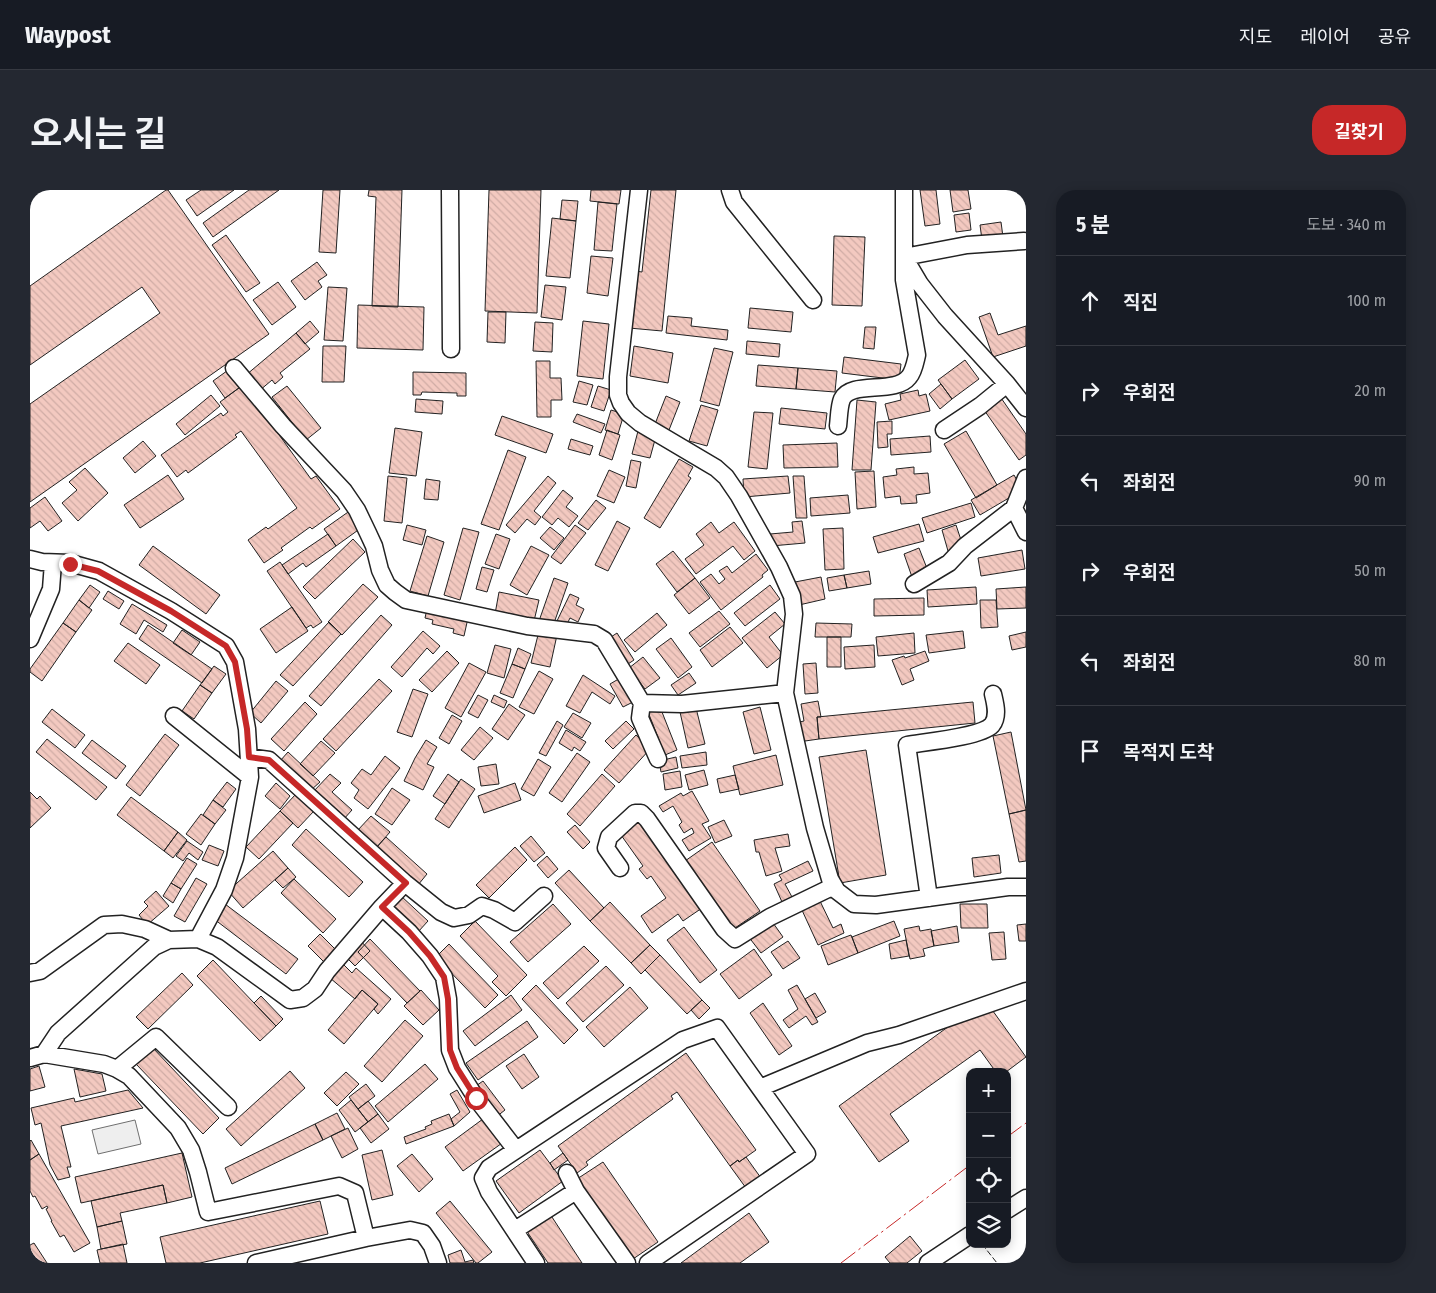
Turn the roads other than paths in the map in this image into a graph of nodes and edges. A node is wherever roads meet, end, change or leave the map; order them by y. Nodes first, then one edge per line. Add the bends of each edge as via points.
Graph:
1 (450, 190) edge
2 (638, 190) edge
3 (730, 190) edge
4 (904, 190) edge
5 (1024, 241) dead end
6 (904, 257) junction
7 (813, 300) dead end
8 (450, 349) dead end
9 (234, 368) dead end
10 (1007, 384) junction
11 (1026, 408) edge
12 (838, 426) dead end
13 (944, 430) dead end
14 (1026, 478) edge
15 (1014, 508) junction
16 (1026, 532) edge
17 (30, 559) edge
18 (53, 563) junction
19 (914, 584) dead end
20 (30, 639) edge
21 (785, 693) junction
22 (993, 694) dead end
23 (642, 703) junction
24 (174, 716) dead end
25 (249, 757) junction
26 (658, 759) dead end
27 (250, 777) junction
28 (620, 868) dead end
29 (406, 883) junction
30 (834, 886) junction
31 (1026, 887) edge
32 (544, 896) dead end
33 (929, 898) junction
34 (382, 907) junction
35 (198, 939) junction
36 (169, 940) junction
37 (30, 973) edge
38 (1026, 991) edge
39 (37, 1056) edge
40 (117, 1069) junction
41 (760, 1088) junction
42 (228, 1107) dead end
43 (516, 1150) junction
44 (566, 1173) dead end
45 (576, 1191) junction
46 (1026, 1198) edge
47 (1011, 1207) edge
48 (515, 1230) junction
49 (366, 1238) junction
50 (966, 1238) edge
51 (652, 1262) edge
52 (256, 1263) edge
53 (438, 1263) edge
54 (536, 1263) edge
55 (627, 1263) edge
56 (928, 1263) edge

1 - 8 street
2 - 21 street via 618,395 624,408 640,423 726,477 779,567 792,596 794,614
3 - 7 street via 734,202
4 - 6 street
5 - 6 street via 967,245
6 - 10 street via 944,316
6 - 12 street via 904,280 917,356 915,367 900,384 846,393
9 - 23 street via 344,491 368,533 386,585 406,600 527,626 594,634 604,640
10 - 11 street
10 - 13 street
14 - 15 street
15 - 16 street
15 - 19 street via 965,546 949,563
17 - 18 street
18 - 20 street via 51,589
18 - 25 street via 98,571 226,646 235,662
21 - 23 street via 682,704
21 - 30 street via 815,828
22 - 33 street via 996,714 992,724 976,733 907,745
23 - 26 street via 640,718
24 - 27 street
25 - 27 street
25 - 29 street via 269,760
27 - 35 street via 235,858 224,890
28 - 30 street via 606,848 609,837 635,813 641,813 724,929 735,939 770,917
29 - 32 street via 441,912 454,918 469,915 482,906 515,922
29 - 34 street
30 - 33 street via 854,904 876,905
31 - 33 street
34 - 35 street via 315,989 303,998 290,1000 218,947
34 - 43 street via 409,932 444,977 450,1050 457,1068
35 - 36 street
36 - 37 street via 145,928 104,925 40,970
36 - 39 street via 154,947 58,1033
38 - 41 street via 867,1043
39 - 40 street via 104,1064
40 - 42 street via 156,1037
40 - 49 street via 129,1076 178,1128 191,1150 208,1212 339,1186 354,1193
41 - 43 street via 717,1028 683,1040
41 - 51 street via 807,1154
43 - 48 street via 489,1168 483,1178
44 - 45 street
45 - 48 street
45 - 55 street
46 - 47 street
48 - 54 street
49 - 52 street
49 - 53 street via 410,1230 423,1232
50 - 56 street

